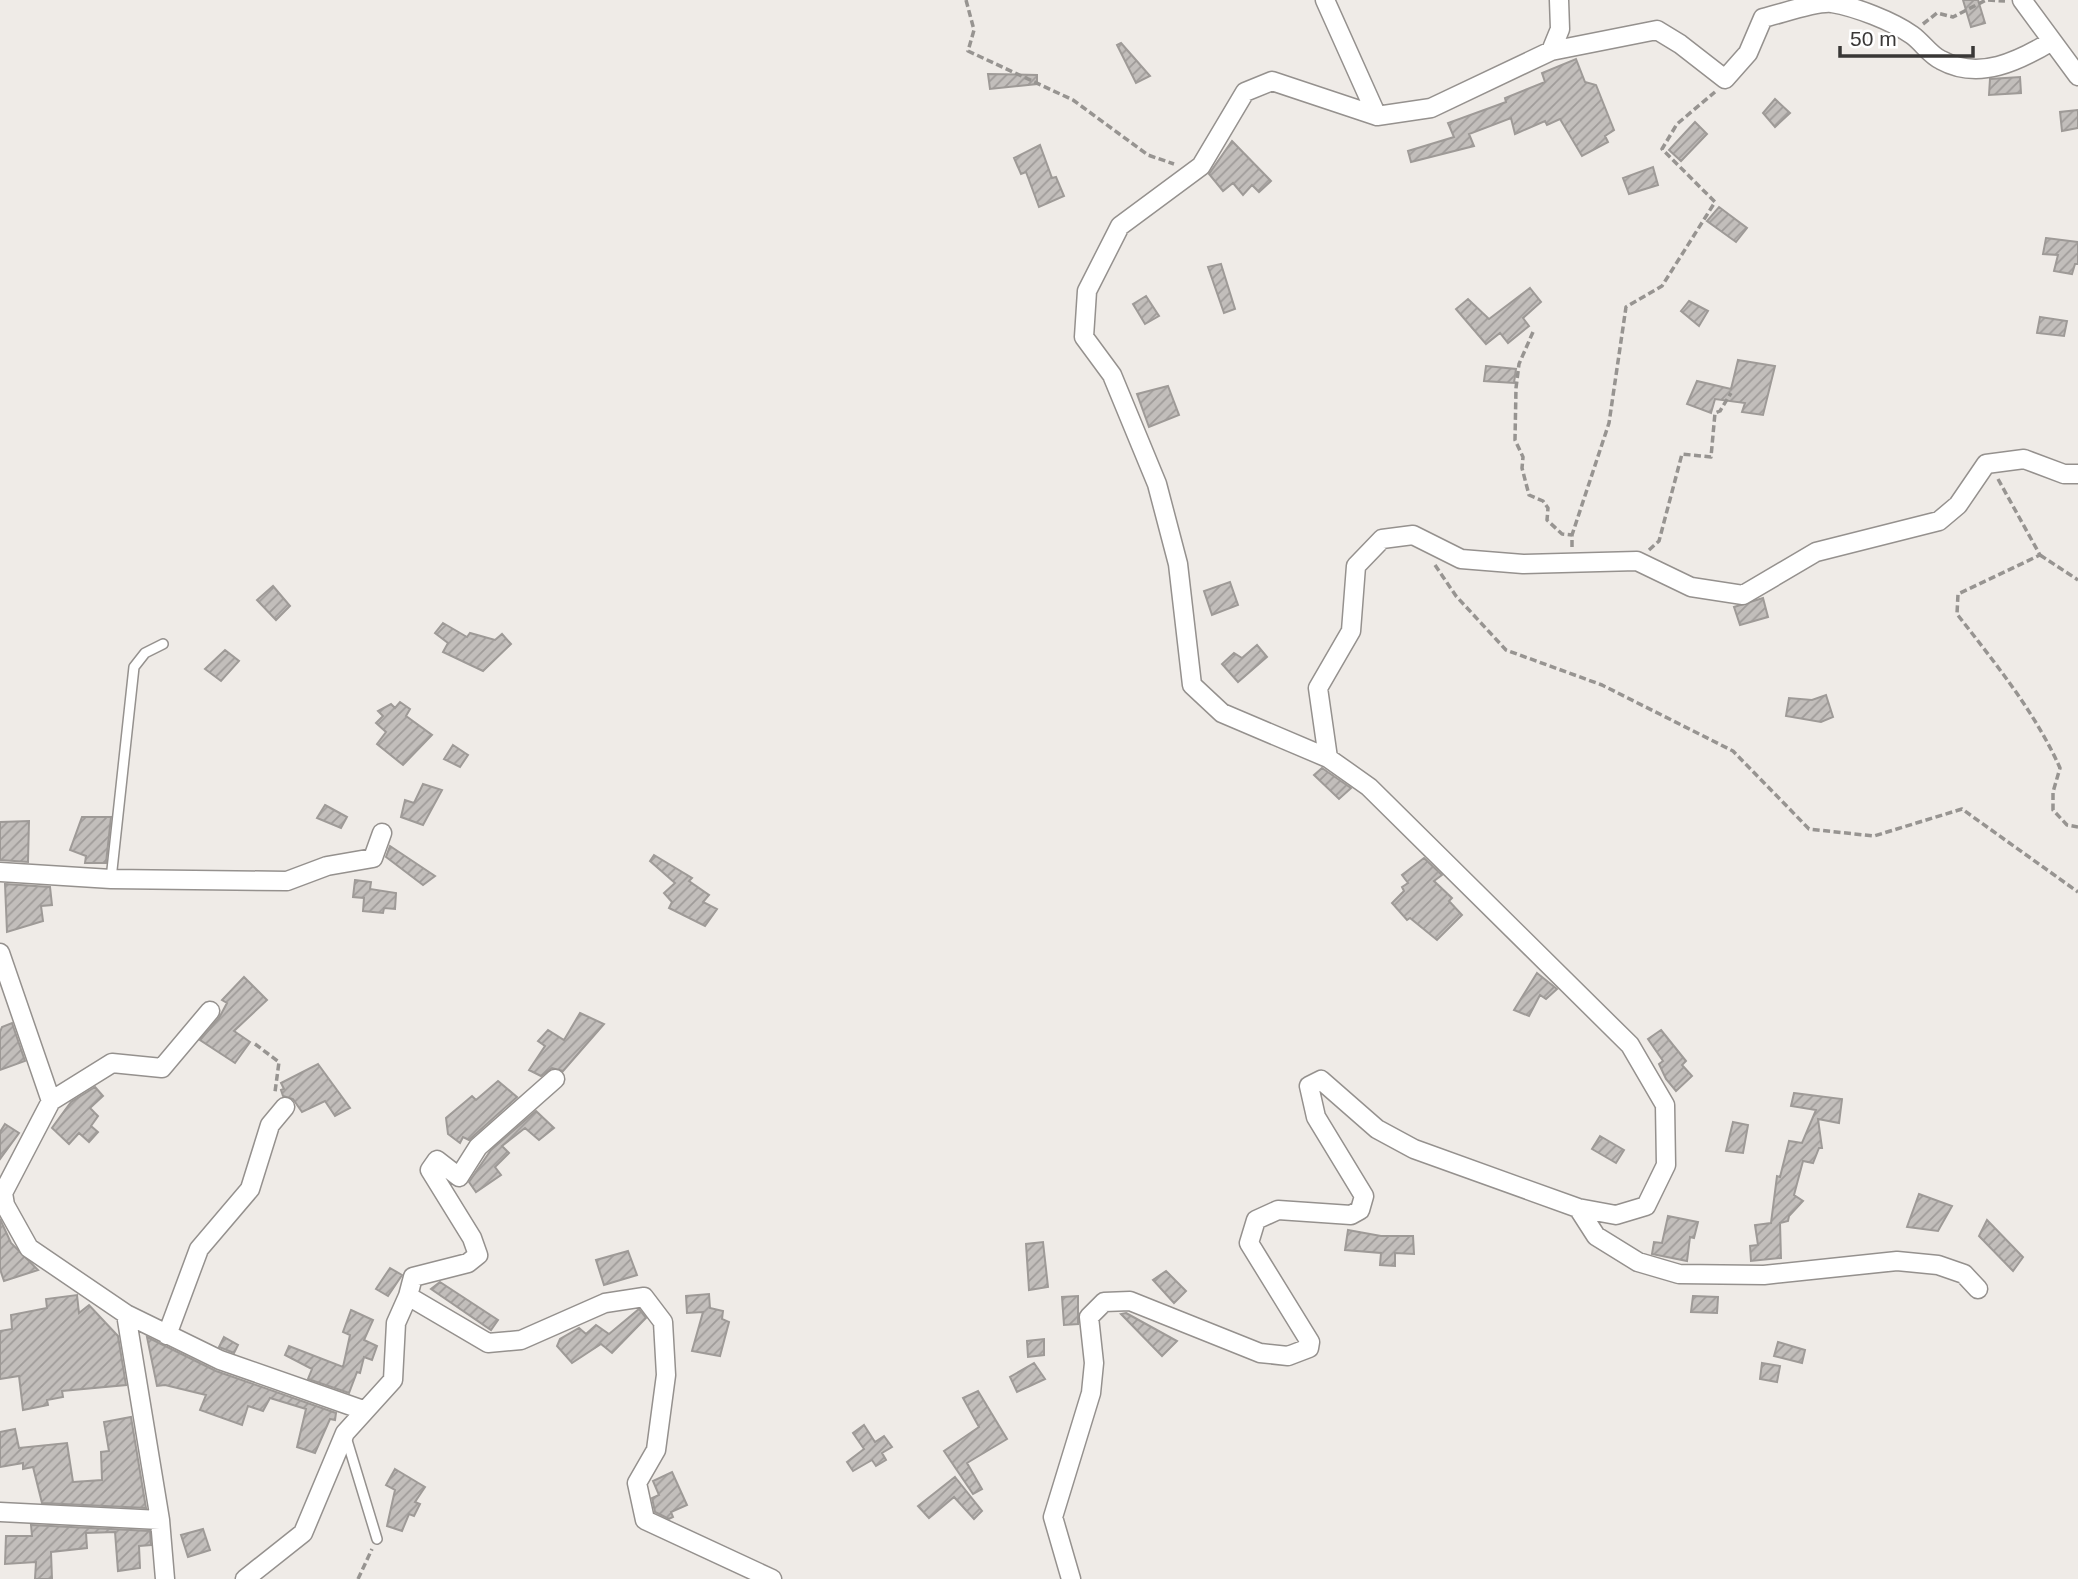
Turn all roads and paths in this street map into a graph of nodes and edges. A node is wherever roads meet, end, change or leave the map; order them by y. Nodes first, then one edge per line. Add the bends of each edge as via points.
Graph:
1 (965, 0) edge
2 (1325, 0) edge
3 (1559, 0) edge
4 (2011, 0) edge
5 (2022, 0) edge
6 (1911, 34) junction
7 (2052, 41) junction
8 (1551, 51) junction
9 (2078, 76) edge
10 (1725, 79) junction
11 (1377, 116) junction
12 (1201, 166) junction
13 (1533, 332) dead end
14 (1731, 393) dead end
15 (1986, 464) junction
16 (2078, 474) edge
17 (1413, 535) junction
18 (1572, 535) junction
19 (2040, 555) junction
20 (1637, 561) junction
21 (1573, 563) junction
22 (2078, 580) edge
23 (163, 644) dead end
24 (1328, 758) junction
25 (2078, 827) edge
26 (382, 833) dead end
27 (0, 872) edge
28 (111, 879) junction
29 (2078, 892) edge
30 (0, 953) edge
31 (209, 1011) dead end
32 (255, 1044) dead end
33 (555, 1079) dead end
34 (51, 1101) junction
35 (285, 1107) dead end
36 (270, 1125) junction
37 (2, 1205) edge
38 (1577, 1208) junction
39 (1978, 1289) dead end
40 (408, 1296) junction
41 (126, 1314) junction
42 (167, 1335) junction
43 (363, 1410) junction
44 (345, 1433) junction
45 (0, 1512) edge
46 (160, 1520) junction
47 (377, 1539) joint
48 (165, 1579) edge
49 (245, 1579) edge
50 (358, 1579) edge
51 (772, 1579) edge
52 (1071, 1579) edge

1 - 12 path via 974,30 968,51 1073,100 1148,155 1178,166
2 - 11 street
3 - 8 street via 1560,29
4 - 6 path via 1986,0 1953,17 1937,13
5 - 7 street
6 - 7 street via 1941,60 1970,68 2020,60
6 - 10 street via 1830,3 1763,18 1748,53
7 - 9 street
8 - 10 street via 1657,30
8 - 11 street via 1432,108
10 - 18 path via 1677,124 1662,149 1715,202 1662,286 1626,307 1609,423
11 - 12 street via 1272,81 1245,92
12 - 24 street via 1120,226 1087,291 1084,337 1112,375 1157,484 1178,564 1192,685 1222,713
13 - 18 path via 1518,364 1515,440 1523,457 1529,495 1544,500 1547,520 1562,534
14 - 20 path via 1715,412 1711,457 1682,454 1659,541
15 - 16 street via 2024,459 2064,474
15 - 19 path
15 - 20 street via 1958,505 1939,521 1816,552 1744,595 1691,587
17 - 21 street via 1461,559
17 - 24 street via 1382,539 1356,566 1351,631 1318,688
17 - 29 path via 1456,596 1506,650 1602,685 1732,751 1809,829 1874,836 1962,809
18 - 21 path
19 - 22 path
19 - 25 path via 1958,594 1957,614 2048,741 2060,768 2053,810 2067,825
20 - 21 street
23 - 28 lane via 145,653 134,667
24 - 38 street via 1369,787 1630,1045 1665,1105 1665,1165 1646,1206 1616,1215
26 - 28 street via 373,858 327,866 287,881
27 - 28 street
30 - 34 street
31 - 34 street via 162,1068 113,1063
32 - 36 path via 279,1062
33 - 40 street via 478,1146 459,1177 438,1160 430,1170 478,1255 468,1263 413,1277
34 - 37 street via 3,1193
35 - 36 street
36 - 42 street via 250,1189 199,1249
37 - 41 street via 29,1248
38 - 39 street via 1596,1236 1638,1262 1679,1274 1764,1275 1896,1261 1964,1273
38 - 52 street via 1414,1149 1377,1129 1321,1080 1309,1086 1316,1117 1364,1196 1360,1210 1351,1215 1278,1210 1256,1220 1249,1243 1310,1342 1309,1348 1288,1356 1260,1353 1130,1301 1104,1303 1089,1317 1094,1363 1091,1393 1053,1517
40 - 43 street via 396,1322 393,1380
40 - 51 street via 488,1343 520,1340 605,1303 644,1297 663,1322 666,1375 656,1450 637,1483 645,1520
41 - 42 street
41 - 46 street
42 - 43 street via 220,1360
43 - 44 street
44 - 47 lane
44 - 49 street via 303,1533
45 - 46 street
46 - 48 street
47 - 50 path

